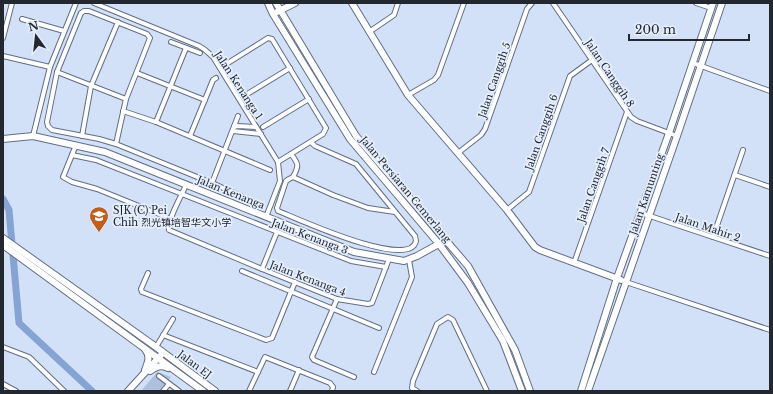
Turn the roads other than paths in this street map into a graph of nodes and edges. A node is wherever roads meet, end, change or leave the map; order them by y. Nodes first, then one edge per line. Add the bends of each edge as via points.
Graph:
1 (12, 3) edge
2 (76, 3) edge
3 (94, 3) edge
4 (277, 3) edge
5 (295, 3) edge
6 (352, 3) edge
7 (398, 3) edge
8 (464, 3) edge
9 (532, 3) edge
10 (553, 3) edge
11 (696, 3) edge
12 (722, 3) edge
13 (268, 5) edge
14 (712, 6) edge
15 (280, 11) junction
16 (273, 14) junction
17 (22, 18) dead end
18 (118, 22) junction
19 (64, 31) junction
20 (369, 32) junction
21 (3, 38) edge
22 (171, 42) dead end
23 (186, 48) junction
24 (200, 53) dead end
25 (3, 56) edge
26 (592, 60) junction
27 (693, 63) junction
28 (700, 66) junction
29 (50, 67) junction
30 (220, 68) junction
31 (290, 68) junction
32 (57, 72) junction
33 (137, 73) junction
34 (216, 78) dead end
35 (91, 86) junction
36 (171, 86) junction
37 (770, 91) edge
38 (408, 95) junction
39 (244, 96) dead end
40 (126, 99) junction
41 (309, 99) junction
42 (205, 100) junction
43 (124, 111) junction
44 (627, 112) junction
45 (238, 116) dead end
46 (156, 122) junction
47 (256, 127) junction
48 (263, 127) dead end
49 (234, 129) junction
50 (669, 133) junction
51 (262, 134) junction
52 (33, 136) junction
53 (82, 136) junction
54 (190, 136) junction
55 (677, 136) junction
56 (3, 139) edge
57 (311, 142) junction
58 (116, 144) junction
59 (76, 145) junction
60 (224, 150) junction
61 (743, 150) dead end
62 (458, 153) junction
63 (291, 154) junction
64 (72, 155) junction
65 (278, 162) junction
66 (270, 170) dead end
67 (735, 175) junction
68 (293, 177) junction
69 (212, 183) junction
70 (186, 185) junction
71 (770, 186) edge
72 (182, 194) junction
73 (258, 204) dead end
74 (507, 210) junction
75 (395, 212) junction
76 (641, 213) junction
77 (649, 216) junction
78 (266, 217) junction
79 (171, 219) junction
80 (283, 224) junction
81 (278, 232) junction
82 (713, 237) junction
83 (3, 238) edge
84 (446, 240) junction
85 (439, 244) junction
86 (3, 245) edge
87 (22, 255) junction
88 (770, 256) edge
89 (388, 259) junction
90 (409, 260) junction
91 (574, 263) junction
92 (386, 267) junction
93 (262, 269) junction
94 (242, 271) dead end
95 (148, 273) dead end
96 (617, 278) junction
97 (295, 282) junction
98 (626, 282) junction
99 (292, 291) junction
100 (337, 299) junction
101 (333, 309) junction
102 (173, 319) dead end
103 (378, 328) dead end
104 (770, 330) edge
105 (163, 335) junction
106 (141, 345) junction
107 (3, 347) edge
108 (156, 347) junction
109 (163, 352) junction
110 (158, 358) junction
111 (174, 370) junction
112 (299, 370) junction
113 (258, 372) junction
114 (374, 372) dead end
115 (159, 376) dead end
116 (141, 377) junction
117 (354, 377) dead end
118 (3, 384) edge
119 (169, 384) junction
120 (583, 390) edge
121 (16, 391) edge
122 (64, 391) edge
123 (128, 391) edge
124 (163, 391) edge
125 (179, 391) edge
126 (203, 391) edge
127 (214, 391) edge
128 (249, 391) edge
129 (290, 391) edge
130 (332, 391) edge
131 (417, 391) edge
132 (487, 391) edge
133 (522, 391) edge
134 (530, 391) edge

1 - 21 street
2 - 19 street
3 - 30 street, Jalan Kenanga 1 via 204,48
4 - 13 street
4 - 15 street, Jalan Persiaran Cemerlang
5 - 15 street
6 - 20 street
7 - 20 street via 394,15
8 - 38 street via 438,75
9 - 62 street, Jalan Canggih 5 via 527,9 485,129
10 - 26 street, Jalan Canggih 8
11 - 14 street
12 - 28 street, Jalan Kamunting
13 - 16 street, Jalan Persiaran Cemerlang
14 - 27 street, Jalan Kamunting
15 - 16 street
15 - 84 street, Jalan Persiaran Cemerlang via 356,136
16 - 85 street, Jalan Persiaran Cemerlang via 350,139
17 - 19 street
18 - 32 street via 89,11 82,12
18 - 33 street via 148,35 149,40
18 - 35 street
19 - 29 street
20 - 38 street
22 - 23 street
23 - 24 street
23 - 36 street
25 - 29 street
26 - 44 street, Jalan Canggih 8
26 - 74 street, Jalan Canggih 6 via 569,77 529,192
27 - 28 street
27 - 50 street, Jalan Kamunting
28 - 37 street
28 - 55 street, Jalan Kamunting
29 - 52 street
30 - 31 street via 270,38
30 - 47 street, Jalan Kenanga 1
31 - 39 street
31 - 41 street
32 - 35 street
32 - 53 street via 48,126 52,130
33 - 36 street
33 - 40 street
34 - 42 street via 212,80
35 - 40 street
35 - 53 street
36 - 42 street
36 - 46 street
38 - 62 street
40 - 43 street
41 - 48 street
41 - 57 street via 326,130
42 - 54 street
43 - 46 street
43 - 58 street
44 - 50 street, Jalan Canggih 8 via 637,121
44 - 91 street, Jalan Canggih 7
45 - 49 street
46 - 54 street
47 - 49 street via 237,126
47 - 51 street, Jalan Kenanga 1
49 - 51 street
49 - 60 street
50 - 55 street, Jalan Canggih 8
50 - 76 street, Jalan Kamunting
51 - 65 street, Jalan Kenanga 1
52 - 56 street, Jalan Kenanga
52 - 59 street, Jalan Kenanga
53 - 58 street
54 - 60 street
55 - 77 street, Jalan Kamunting
57 - 63 street
57 - 75 street via 356,164
58 - 69 street
59 - 64 street
59 - 70 street, Jalan Kenanga via 105,152
60 - 66 street
60 - 69 street
61 - 67 street
62 - 74 street
63 - 65 street
63 - 68 street via 298,166
64 - 72 street, Jalan Kenanga 3 via 96,160
64 - 79 street via 63,177
65 - 78 street, Jalan Kenanga 1 via 280,181
67 - 71 street
67 - 82 street
68 - 75 street via 368,208
68 - 75 street via 286,181 277,210 354,242 398,251 410,248 416,242 415,236
69 - 73 street
70 - 72 street
70 - 78 street, Jalan Kenanga
72 - 79 street
72 - 81 street, Jalan Kenanga 3
74 - 91 street via 536,248
76 - 77 street, Jalan Mahir 2
76 - 96 street, Jalan Kamunting
77 - 82 street, Jalan Mahir 2
77 - 98 street, Jalan Kamunting
78 - 80 street, Jalan Kenanga
79 - 93 street, Jalan Kenanga 4 via 171,231
80 - 81 street, Jalan Kenanga 4
80 - 89 street, Jalan Kenanga via 350,251
81 - 92 street, Jalan Kenanga 3 via 351,261
81 - 93 street, Jalan Kenanga 4
82 - 88 street, Jalan Mahir 2
83 - 87 street
84 - 85 street
84 - 134 street, Jalan Persiaran Cemerlang via 475,278 515,350
85 - 90 street
85 - 133 street, Jalan Persiaran Cemerlang via 468,283 503,341
86 - 87 street
87 - 106 street, Jalan EJ
87 - 108 street, Jalan EJ
89 - 90 street, Jalan Kenanga
89 - 92 street, Jalan Kenanga 4
90 - 114 street via 412,277
91 - 96 street
92 - 100 street, Jalan Kenanga 4 via 372,303
93 - 97 street, Jalan Kenanga 4
94 - 99 street
95 - 99 street via 142,292 264,340 272,338
96 - 98 street
96 - 120 street, Jalan Kamunting
97 - 99 street
97 - 100 street, Jalan Kenanga 4
98 - 104 street
98 - 120 street, Jalan Kamunting
99 - 101 street
100 - 101 street
101 - 103 street
101 - 117 street via 312,357
102 - 105 street
105 - 108 street
105 - 113 street
106 - 110 street, Jalan EJ
106 - 116 street via 149,358
107 - 122 street via 29,357
108 - 109 street, Jalan EJ
109 - 110 street
109 - 127 street, Jalan EJ
110 - 111 street, Jalan EJ
110 - 116 street
111 - 116 street via 162,365
111 - 126 street, Jalan EJ
112 - 113 street via 264,357
112 - 129 street
112 - 130 street via 330,383
113 - 128 street
115 - 119 street
116 - 123 street
118 - 121 street
119 - 124 street
119 - 125 street
131 - 132 street via 413,389 412,384 431,338 438,323 448,317 453,320

